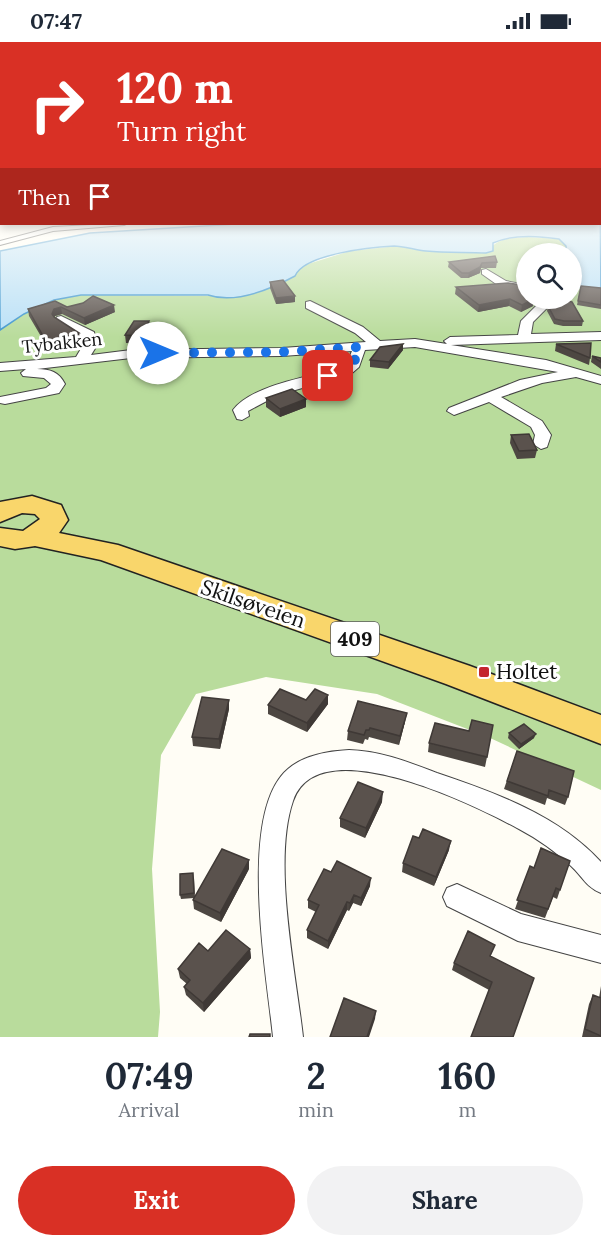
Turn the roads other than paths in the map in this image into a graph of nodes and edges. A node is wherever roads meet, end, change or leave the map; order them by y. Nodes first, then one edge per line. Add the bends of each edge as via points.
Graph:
1 (486, 272) dead end
2 (516, 286) edge
3 (310, 305) dead end
4 (540, 309) edge
5 (61, 320) edge
6 (601, 336) edge
7 (524, 337) junction
8 (415, 343) junction
9 (378, 346) junction
10 (360, 347) junction
11 (81, 360) junction
12 (0, 368) edge
13 (597, 378) edge
14 (490, 397) junction
15 (5, 400) dead end
16 (454, 411) dead end
17 (242, 416) dead end
18 (541, 444) dead end
19 (6, 507) edge
20 (45, 528) junction
21 (0, 537) edge
22 (601, 730) edge
23 (601, 881) edge
24 (457, 897) dead end
25 (601, 949) edge
26 (288, 1037) edge

1 - 2 street via 503,284
3 - 9 street via 360,330
4 - 7 street via 527,321
5 - 11 street via 89,335 89,347
6 - 7 street, Tybakken
7 - 8 street, Tybakken
8 - 9 street, Tybakken
8 - 13 street, Tybakken via 546,364
9 - 10 street, Tybakken
10 - 11 street, Tybakken via 131,354
10 - 17 street via 352,367 346,371 252,401 240,410
11 - 12 street, Tybakken
12 - 15 street via 9,373 49,374 58,384 50,392
13 - 14 street via 542,378
14 - 16 street
14 - 18 street via 537,424 543,435
19 - 20 main road, 409 via 43,505 51,511
20 - 21 main road, 409 via 15,540
20 - 22 main road, Skilsøveien / 409
23 - 26 street via 558,840 506,811 393,767 362,759 308,768 294,777 284,792 277,808 273,837 276,926
24 - 25 street via 518,927

